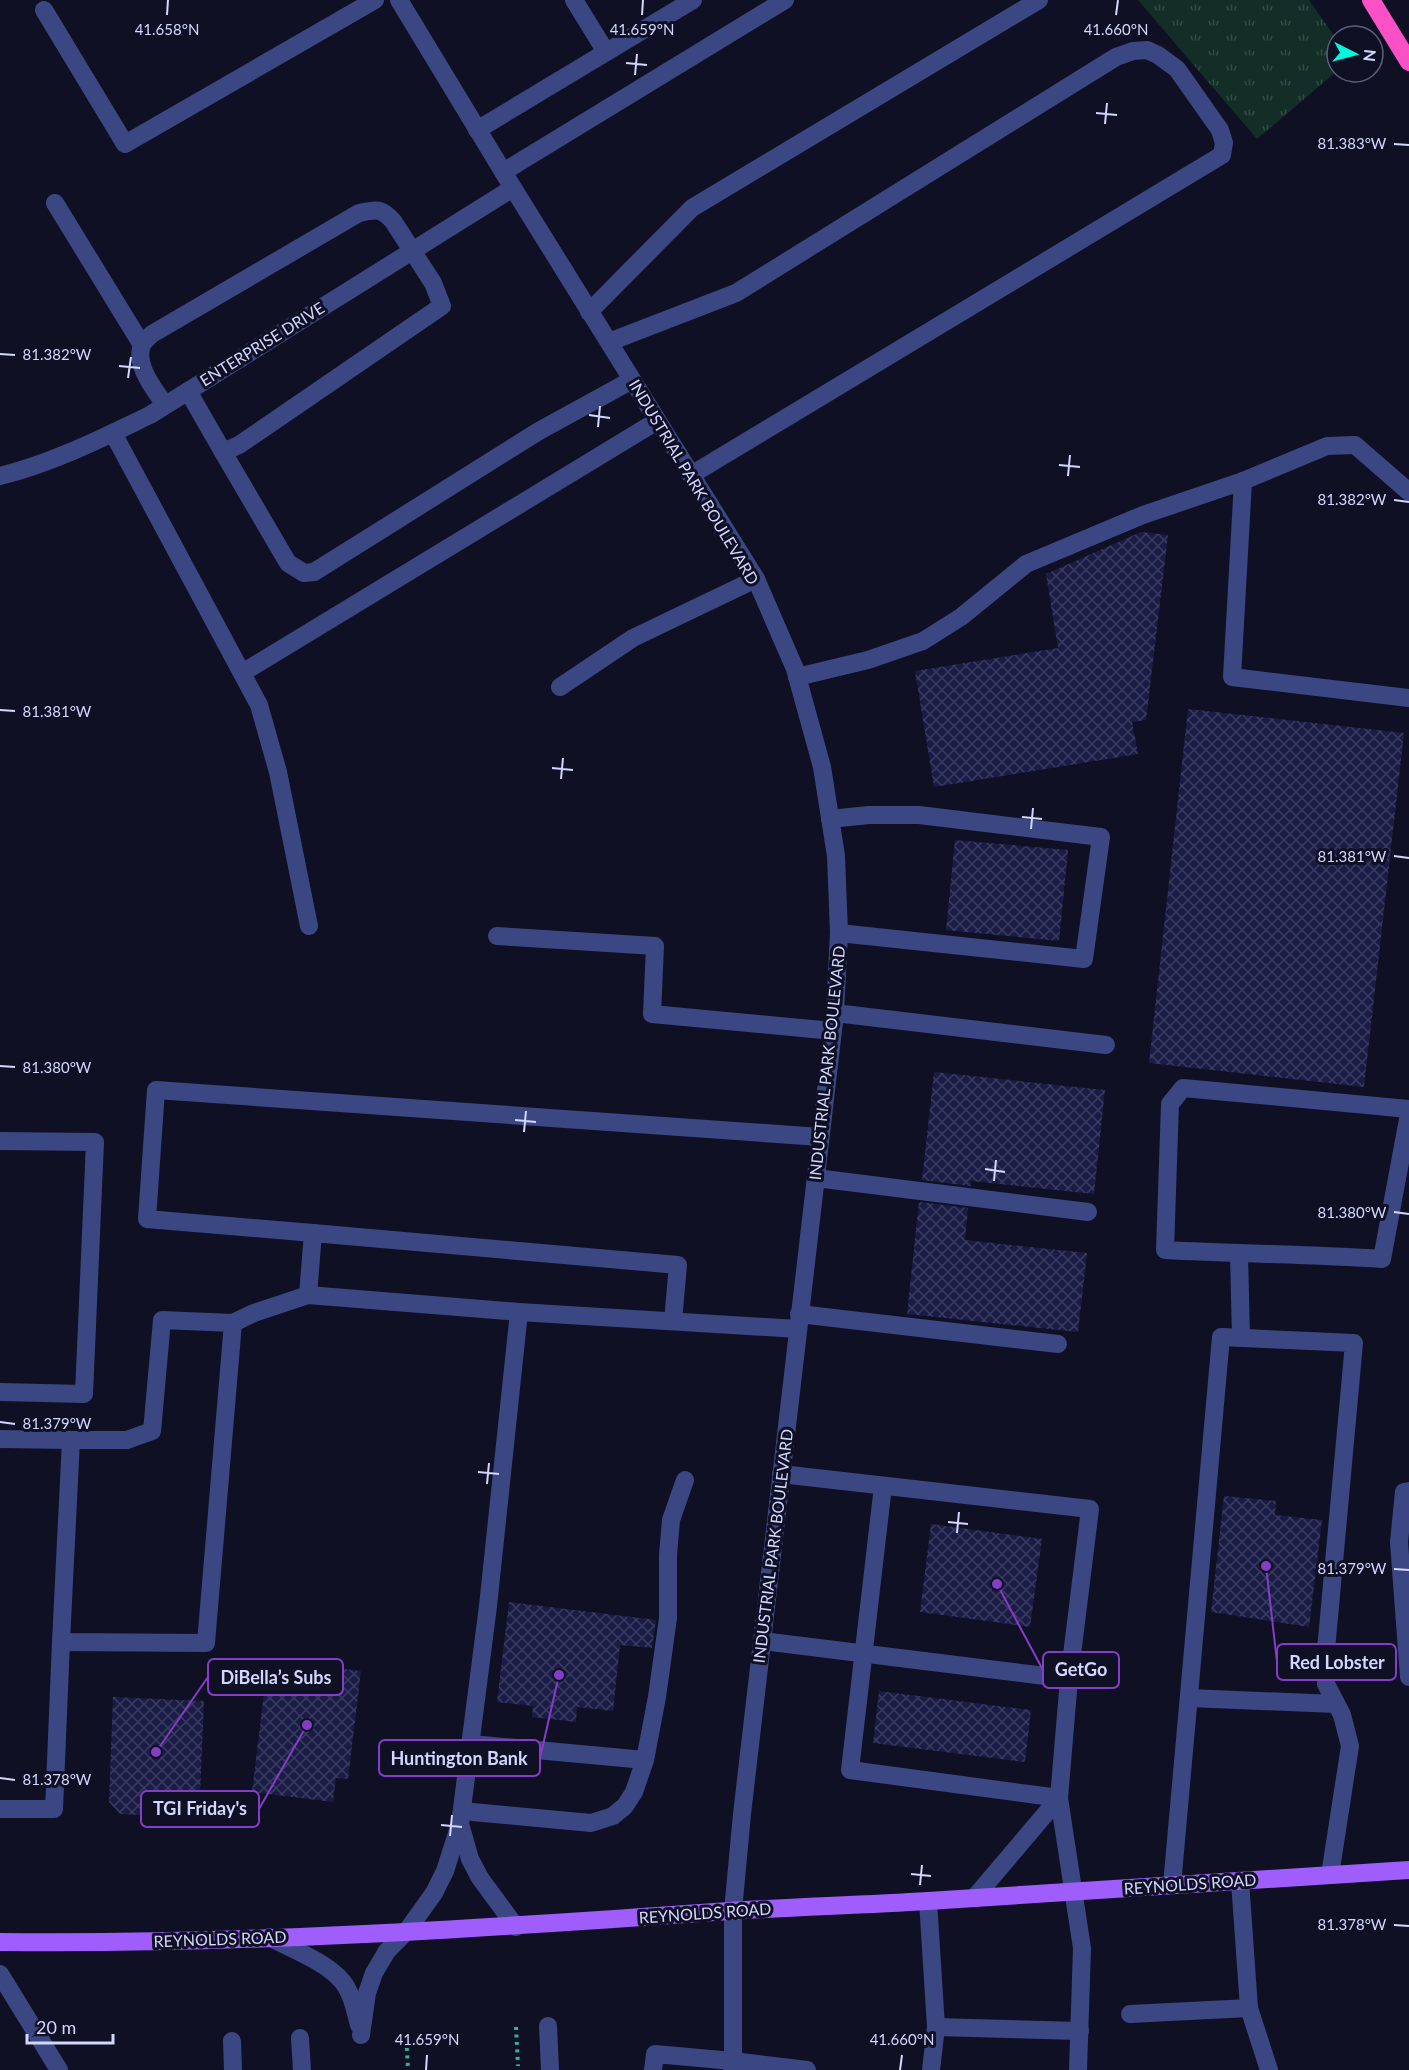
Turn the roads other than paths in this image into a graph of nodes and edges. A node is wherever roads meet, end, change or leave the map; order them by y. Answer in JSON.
{"nodes":[{"id":1,"x":375,"y":0,"type":"edge"},
{"id":2,"x":399,"y":0,"type":"edge"},
{"id":3,"x":574,"y":0,"type":"edge"},
{"id":4,"x":693,"y":0,"type":"edge"},
{"id":5,"x":785,"y":0,"type":"edge"},
{"id":6,"x":1039,"y":0,"type":"edge"},
{"id":7,"x":1371,"y":0,"type":"edge"},
{"id":8,"x":668,"y":6,"type":"edge"},
{"id":9,"x":44,"y":10,"type":"dead end"},
{"id":10,"x":606,"y":52,"type":"junction"},
{"id":11,"x":1409,"y":62,"type":"edge"},
{"id":12,"x":477,"y":130,"type":"junction"},
{"id":13,"x":503,"y":172,"type":"junction"},
{"id":14,"x":513,"y":188,"type":"junction"},
{"id":15,"x":55,"y":203,"type":"dead end"},
{"id":16,"x":411,"y":251,"type":"junction"},
{"id":17,"x":590,"y":312,"type":"junction"},
{"id":18,"x":609,"y":342,"type":"junction"},
{"id":19,"x":142,"y":345,"type":"junction"},
{"id":20,"x":632,"y":380,"type":"junction"},
{"id":21,"x":188,"y":391,"type":"junction"},
{"id":22,"x":165,"y":405,"type":"junction"},
{"id":23,"x":657,"y":421,"type":"junction"},
{"id":24,"x":113,"y":433,"type":"junction"},
{"id":25,"x":223,"y":452,"type":"junction"},
{"id":26,"x":691,"y":475,"type":"junction"},
{"id":27,"x":0,"y":476,"type":"edge"},
{"id":28,"x":1243,"y":481,"type":"junction"},
{"id":29,"x":1409,"y":492,"type":"edge"},
{"id":30,"x":756,"y":579,"type":"junction"},
{"id":31,"x":242,"y":673,"type":"junction"},
{"id":32,"x":796,"y":677,"type":"junction"},
{"id":33,"x":560,"y":687,"type":"dead end"},
{"id":34,"x":1409,"y":698,"type":"edge"},
{"id":35,"x":830,"y":819,"type":"junction"},
{"id":36,"x":309,"y":926,"type":"dead end"},
{"id":37,"x":839,"y":933,"type":"junction"},
{"id":38,"x":497,"y":936,"type":"dead end"},
{"id":39,"x":834,"y":1022,"type":"junction"},
{"id":40,"x":1106,"y":1045,"type":"dead end"},
{"id":41,"x":1409,"y":1109,"type":"edge"},
{"id":42,"x":1409,"y":1114,"type":"edge"},
{"id":43,"x":820,"y":1137,"type":"junction"},
{"id":44,"x":0,"y":1141,"type":"edge"},
{"id":45,"x":816,"y":1178,"type":"junction"},
{"id":46,"x":1088,"y":1212,"type":"dead end"},
{"id":47,"x":313,"y":1233,"type":"junction"},
{"id":48,"x":1239,"y":1254,"type":"junction"},
{"id":49,"x":308,"y":1295,"type":"junction"},
{"id":50,"x":519,"y":1312,"type":"junction"},
{"id":51,"x":673,"y":1321,"type":"junction"},
{"id":52,"x":799,"y":1322,"type":"junction"},
{"id":53,"x":233,"y":1323,"type":"junction"},
{"id":54,"x":1241,"y":1338,"type":"junction"},
{"id":55,"x":1058,"y":1344,"type":"dead end"},
{"id":56,"x":0,"y":1392,"type":"edge"},
{"id":57,"x":0,"y":1439,"type":"edge"},
{"id":58,"x":71,"y":1440,"type":"junction"},
{"id":59,"x":781,"y":1474,"type":"junction"},
{"id":60,"x":685,"y":1480,"type":"dead end"},
{"id":61,"x":884,"y":1486,"type":"junction"},
{"id":62,"x":1409,"y":1491,"type":"edge"},
{"id":63,"x":762,"y":1641,"type":"junction"},
{"id":64,"x":61,"y":1642,"type":"junction"},
{"id":65,"x":864,"y":1654,"type":"junction"},
{"id":66,"x":1409,"y":1677,"type":"edge"},
{"id":67,"x":1069,"y":1679,"type":"junction"},
{"id":68,"x":1189,"y":1698,"type":"junction"},
{"id":69,"x":1336,"y":1704,"type":"junction"},
{"id":70,"x":471,"y":1744,"type":"junction"},
{"id":71,"x":645,"y":1760,"type":"junction"},
{"id":72,"x":1059,"y":1798,"type":"junction"},
{"id":73,"x":0,"y":1809,"type":"edge"},
{"id":74,"x":461,"y":1818,"type":"junction"},
{"id":75,"x":1409,"y":1870,"type":"edge"},
{"id":76,"x":1330,"y":1875,"type":"junction"},
{"id":77,"x":1240,"y":1881,"type":"junction"},
{"id":78,"x":1172,"y":1885,"type":"junction"},
{"id":79,"x":1072,"y":1891,"type":"junction"},
{"id":80,"x":975,"y":1897,"type":"junction"},
{"id":81,"x":928,"y":1901,"type":"junction"},
{"id":82,"x":733,"y":1911,"type":"junction"},
{"id":83,"x":516,"y":1927,"type":"junction"},
{"id":84,"x":406,"y":1932,"type":"junction"},
{"id":85,"x":270,"y":1937,"type":"junction"},
{"id":86,"x":0,"y":1942,"type":"edge"},
{"id":87,"x":0,"y":1974,"type":"edge"},
{"id":88,"x":1249,"y":2008,"type":"junction"},
{"id":89,"x":1130,"y":2014,"type":"dead end"},
{"id":90,"x":548,"y":2026,"type":"dead end"},
{"id":91,"x":936,"y":2027,"type":"junction"},
{"id":92,"x":1080,"y":2031,"type":"junction"},
{"id":93,"x":300,"y":2038,"type":"dead end"},
{"id":94,"x":232,"y":2041,"type":"dead end"},
{"id":95,"x":732,"y":2066,"type":"edge"},
{"id":96,"x":58,"y":2070,"type":"edge"},
{"id":97,"x":233,"y":2070,"type":"edge"},
{"id":98,"x":302,"y":2070,"type":"edge"},
{"id":99,"x":550,"y":2070,"type":"edge"},
{"id":100,"x":653,"y":2070,"type":"edge"},
{"id":101,"x":807,"y":2070,"type":"edge"},
{"id":102,"x":931,"y":2070,"type":"edge"},
{"id":103,"x":1078,"y":2070,"type":"edge"},
{"id":104,"x":1269,"y":2070,"type":"edge"}],
"edges":[{"from":1,"to":9,"type":"street"},
{"from":2,"to":12,"type":"street","name":"INDUSTRIAL PARK BOULEVARD"},
{"from":3,"to":10,"type":"street"},
{"from":4,"to":8,"type":"street"},
{"from":5,"to":13,"type":"street"},
{"from":6,"to":17,"type":"street"},
{"from":7,"to":11,"type":"highway"},
{"from":8,"to":10,"type":"street"},
{"from":10,"to":12,"type":"street"},
{"from":12,"to":13,"type":"street","name":"INDUSTRIAL PARK BOULEVARD"},
{"from":13,"to":14,"type":"street","name":"INDUSTRIAL PARK BOULEVARD"},
{"from":14,"to":16,"type":"street","name":"ENTERPRISE DRIVE"},
{"from":14,"to":17,"type":"street","name":"INDUSTRIAL PARK BOULEVARD"},
{"from":15,"to":19,"type":"street"},
{"from":16,"to":19,"type":"street"},
{"from":16,"to":21,"type":"street","name":"ENTERPRISE DRIVE"},
{"from":16,"to":25,"type":"street"},
{"from":17,"to":18,"type":"street","name":"INDUSTRIAL PARK BOULEVARD"},
{"from":18,"to":20,"type":"street","name":"INDUSTRIAL PARK BOULEVARD"},
{"from":18,"to":26,"type":"street"},
{"from":19,"to":22,"type":"street"},
{"from":20,"to":23,"type":"street","name":"INDUSTRIAL PARK BOULEVARD"},
{"from":20,"to":25,"type":"street"},
{"from":21,"to":22,"type":"street","name":"ENTERPRISE DRIVE"},
{"from":21,"to":25,"type":"street"},
{"from":22,"to":24,"type":"street","name":"ENTERPRISE DRIVE"},
{"from":23,"to":26,"type":"street","name":"INDUSTRIAL PARK BOULEVARD"},
{"from":23,"to":31,"type":"street"},
{"from":24,"to":27,"type":"street","name":"ENTERPRISE DRIVE"},
{"from":24,"to":31,"type":"street"},
{"from":26,"to":30,"type":"street","name":"INDUSTRIAL PARK BOULEVARD"},
{"from":28,"to":29,"type":"street"},
{"from":28,"to":32,"type":"street"},
{"from":28,"to":34,"type":"street"},
{"from":30,"to":32,"type":"street","name":"INDUSTRIAL PARK BOULEVARD"},
{"from":30,"to":33,"type":"street"},
{"from":31,"to":36,"type":"street"},
{"from":32,"to":35,"type":"street","name":"INDUSTRIAL PARK BOULEVARD"},
{"from":35,"to":37,"type":"street","name":"INDUSTRIAL PARK BOULEVARD"},
{"from":35,"to":37,"type":"street"},
{"from":37,"to":39,"type":"street","name":"INDUSTRIAL PARK BOULEVARD"},
{"from":38,"to":39,"type":"street"},
{"from":39,"to":40,"type":"street"},
{"from":39,"to":43,"type":"street","name":"INDUSTRIAL PARK BOULEVARD"},
{"from":41,"to":48,"type":"street"},
{"from":42,"to":48,"type":"street"},
{"from":43,"to":45,"type":"street","name":"INDUSTRIAL PARK BOULEVARD"},
{"from":43,"to":47,"type":"street"},
{"from":44,"to":56,"type":"street"},
{"from":45,"to":46,"type":"street"},
{"from":45,"to":52,"type":"street","name":"INDUSTRIAL PARK BOULEVARD"},
{"from":47,"to":49,"type":"street"},
{"from":47,"to":51,"type":"street"},
{"from":48,"to":54,"type":"street"},
{"from":49,"to":50,"type":"street"},
{"from":49,"to":53,"type":"street"},
{"from":50,"to":51,"type":"street"},
{"from":50,"to":70,"type":"street"},
{"from":51,"to":52,"type":"street"},
{"from":52,"to":55,"type":"street"},
{"from":52,"to":59,"type":"street","name":"INDUSTRIAL PARK BOULEVARD"},
{"from":53,"to":58,"type":"street"},
{"from":53,"to":64,"type":"street"},
{"from":54,"to":68,"type":"street"},
{"from":54,"to":69,"type":"street"},
{"from":57,"to":58,"type":"street"},
{"from":58,"to":64,"type":"street"},
{"from":59,"to":61,"type":"street"},
{"from":59,"to":63,"type":"street","name":"INDUSTRIAL PARK BOULEVARD"},
{"from":60,"to":71,"type":"street"},
{"from":61,"to":65,"type":"street"},
{"from":61,"to":67,"type":"street"},
{"from":62,"to":66,"type":"street"},
{"from":63,"to":65,"type":"street"},
{"from":63,"to":82,"type":"street","name":"INDUSTRIAL PARK BOULEVARD"},
{"from":64,"to":73,"type":"street"},
{"from":65,"to":67,"type":"street"},
{"from":65,"to":72,"type":"street"},
{"from":67,"to":72,"type":"street"},
{"from":68,"to":69,"type":"street"},
{"from":68,"to":78,"type":"street"},
{"from":69,"to":76,"type":"street"},
{"from":70,"to":71,"type":"street"},
{"from":70,"to":74,"type":"street"},
{"from":71,"to":74,"type":"street"},
{"from":72,"to":79,"type":"street"},
{"from":72,"to":80,"type":"street"},
{"from":74,"to":83,"type":"street"},
{"from":74,"to":84,"type":"street"},
{"from":75,"to":76,"type":"main road","name":"REYNOLDS ROAD"},
{"from":76,"to":77,"type":"main road","name":"REYNOLDS ROAD"},
{"from":77,"to":78,"type":"main road","name":"REYNOLDS ROAD"},
{"from":77,"to":88,"type":"street"},
{"from":78,"to":79,"type":"main road","name":"REYNOLDS ROAD"},
{"from":79,"to":80,"type":"main road","name":"REYNOLDS ROAD"},
{"from":79,"to":92,"type":"street"},
{"from":80,"to":81,"type":"main road","name":"REYNOLDS ROAD"},
{"from":81,"to":82,"type":"main road","name":"REYNOLDS ROAD"},
{"from":81,"to":91,"type":"street"},
{"from":82,"to":83,"type":"main road","name":"REYNOLDS ROAD"},
{"from":82,"to":95,"type":"street","name":"INDUSTRIAL PARK BOULEVARD"},
{"from":83,"to":84,"type":"main road","name":"REYNOLDS ROAD"},
{"from":84,"to":85,"type":"main road","name":"REYNOLDS ROAD"},
{"from":84,"to":85,"type":"street"},
{"from":85,"to":86,"type":"main road","name":"REYNOLDS ROAD"},
{"from":87,"to":96,"type":"street"},
{"from":88,"to":89,"type":"street"},
{"from":88,"to":104,"type":"street"},
{"from":90,"to":99,"type":"street"},
{"from":91,"to":92,"type":"street"},
{"from":91,"to":102,"type":"street"},
{"from":92,"to":103,"type":"street"},
{"from":93,"to":98,"type":"street"},
{"from":94,"to":97,"type":"street"},
{"from":95,"to":100,"type":"street"},
{"from":95,"to":101,"type":"street"}]}
